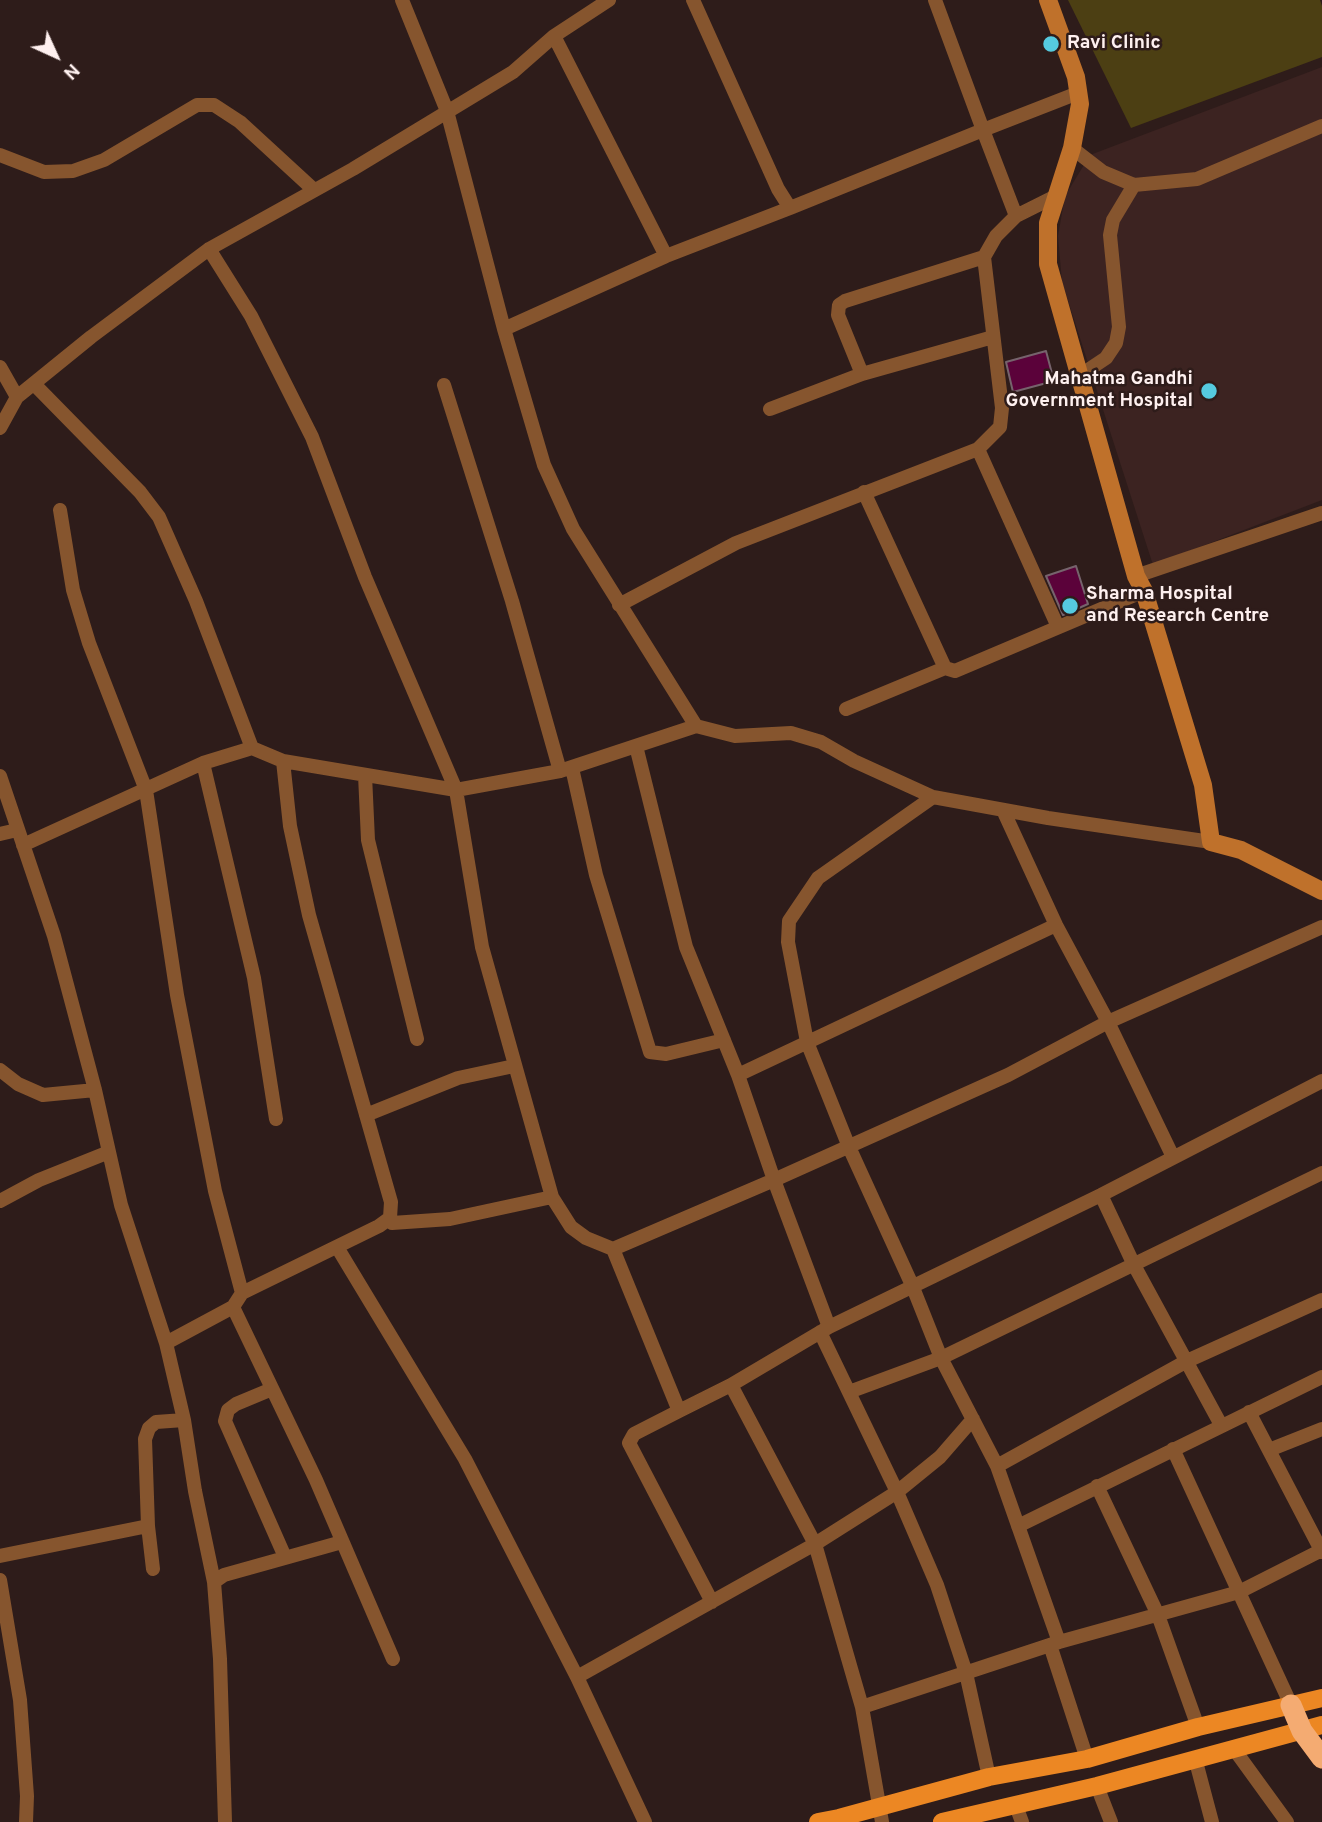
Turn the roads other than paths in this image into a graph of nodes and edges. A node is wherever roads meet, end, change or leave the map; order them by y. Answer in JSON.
{"nodes":[{"id":1,"x":609,"y":0,"type":"edge"},
{"id":2,"x":693,"y":0,"type":"edge"},
{"id":3,"x":934,"y":0,"type":"edge"},
{"id":4,"x":1048,"y":0,"type":"edge"},
{"id":5,"x":405,"y":1,"type":"edge"},
{"id":6,"x":554,"y":36,"type":"junction"},
{"id":7,"x":1078,"y":93,"type":"junction"},
{"id":8,"x":447,"y":111,"type":"junction"},
{"id":9,"x":1322,"y":126,"type":"edge"},
{"id":10,"x":983,"y":131,"type":"junction"},
{"id":11,"x":1072,"y":148,"type":"junction"},
{"id":12,"x":0,"y":154,"type":"edge"},
{"id":13,"x":1134,"y":185,"type":"junction"},
{"id":14,"x":314,"y":190,"type":"junction"},
{"id":15,"x":1056,"y":196,"type":"junction"},
{"id":16,"x":790,"y":208,"type":"junction"},
{"id":17,"x":1016,"y":216,"type":"junction"},
{"id":18,"x":209,"y":249,"type":"junction"},
{"id":19,"x":666,"y":256,"type":"junction"},
{"id":20,"x":984,"y":257,"type":"junction"},
{"id":21,"x":504,"y":329,"type":"junction"},
{"id":22,"x":993,"y":337,"type":"junction"},
{"id":23,"x":0,"y":367,"type":"edge"},
{"id":24,"x":862,"y":374,"type":"junction"},
{"id":25,"x":1079,"y":376,"type":"junction"},
{"id":26,"x":34,"y":384,"type":"junction"},
{"id":27,"x":444,"y":385,"type":"dead end"},
{"id":28,"x":17,"y":397,"type":"junction"},
{"id":29,"x":769,"y":409,"type":"dead end"},
{"id":30,"x":0,"y":428,"type":"edge"},
{"id":31,"x":978,"y":449,"type":"junction"},
{"id":32,"x":864,"y":492,"type":"junction"},
{"id":33,"x":60,"y":510,"type":"dead end"},
{"id":34,"x":1322,"y":513,"type":"edge"},
{"id":35,"x":1140,"y":583,"type":"junction"},
{"id":36,"x":620,"y":605,"type":"junction"},
{"id":37,"x":1058,"y":627,"type":"junction"},
{"id":38,"x":945,"y":668,"type":"junction"},
{"id":39,"x":846,"y":709,"type":"dead end"},
{"id":40,"x":696,"y":726,"type":"junction"},
{"id":41,"x":636,"y":746,"type":"junction"},
{"id":42,"x":252,"y":748,"type":"junction"},
{"id":43,"x":283,"y":761,"type":"junction"},
{"id":44,"x":203,"y":763,"type":"junction"},
{"id":45,"x":566,"y":769,"type":"junction"},
{"id":46,"x":365,"y":775,"type":"junction"},
{"id":47,"x":0,"y":776,"type":"edge"},
{"id":48,"x":146,"y":790,"type":"junction"},
{"id":49,"x":456,"y":790,"type":"junction"},
{"id":50,"x":933,"y":797,"type":"junction"},
{"id":51,"x":1003,"y":810,"type":"junction"},
{"id":52,"x":17,"y":830,"type":"junction"},
{"id":53,"x":0,"y":834,"type":"edge"},
{"id":54,"x":1211,"y":842,"type":"junction"},
{"id":55,"x":23,"y":845,"type":"junction"},
{"id":56,"x":1322,"y":891,"type":"edge"},
{"id":57,"x":1056,"y":925,"type":"junction"},
{"id":58,"x":1322,"y":927,"type":"edge"},
{"id":59,"x":1108,"y":1022,"type":"junction"},
{"id":60,"x":417,"y":1039,"type":"dead end"},
{"id":61,"x":724,"y":1040,"type":"junction"},
{"id":62,"x":807,"y":1042,"type":"junction"},
{"id":63,"x":514,"y":1066,"type":"junction"},
{"id":64,"x":0,"y":1070,"type":"edge"},
{"id":65,"x":738,"y":1075,"type":"junction"},
{"id":66,"x":1322,"y":1081,"type":"edge"},
{"id":67,"x":95,"y":1090,"type":"junction"},
{"id":68,"x":366,"y":1115,"type":"junction"},
{"id":69,"x":276,"y":1119,"type":"dead end"},
{"id":70,"x":849,"y":1147,"type":"junction"},
{"id":71,"x":109,"y":1153,"type":"junction"},
{"id":72,"x":1173,"y":1157,"type":"junction"},
{"id":73,"x":1322,"y":1173,"type":"edge"},
{"id":74,"x":774,"y":1181,"type":"junction"},
{"id":75,"x":1101,"y":1195,"type":"junction"},
{"id":76,"x":552,"y":1197,"type":"junction"},
{"id":77,"x":0,"y":1201,"type":"edge"},
{"id":78,"x":390,"y":1218,"type":"junction"},
{"id":79,"x":337,"y":1247,"type":"junction"},
{"id":80,"x":613,"y":1249,"type":"junction"},
{"id":81,"x":1134,"y":1265,"type":"junction"},
{"id":82,"x":912,"y":1285,"type":"junction"},
{"id":83,"x":242,"y":1293,"type":"junction"},
{"id":84,"x":1322,"y":1300,"type":"edge"},
{"id":85,"x":233,"y":1307,"type":"junction"},
{"id":86,"x":825,"y":1329,"type":"junction"},
{"id":87,"x":166,"y":1343,"type":"junction"},
{"id":88,"x":941,"y":1358,"type":"junction"},
{"id":89,"x":1186,"y":1361,"type":"junction"},
{"id":90,"x":1322,"y":1377,"type":"edge"},
{"id":91,"x":730,"y":1385,"type":"junction"},
{"id":92,"x":272,"y":1389,"type":"junction"},
{"id":93,"x":849,"y":1392,"type":"junction"},
{"id":94,"x":679,"y":1411,"type":"junction"},
{"id":95,"x":1249,"y":1412,"type":"junction"},
{"id":96,"x":973,"y":1419,"type":"junction"},
{"id":97,"x":184,"y":1420,"type":"junction"},
{"id":98,"x":1221,"y":1425,"type":"junction"},
{"id":99,"x":1322,"y":1429,"type":"edge"},
{"id":100,"x":1172,"y":1449,"type":"junction"},
{"id":101,"x":1269,"y":1450,"type":"junction"},
{"id":102,"x":997,"y":1465,"type":"junction"},
{"id":103,"x":1097,"y":1486,"type":"junction"},
{"id":104,"x":897,"y":1492,"type":"junction"},
{"id":105,"x":148,"y":1526,"type":"junction"},
{"id":106,"x":1018,"y":1526,"type":"junction"},
{"id":107,"x":342,"y":1542,"type":"junction"},
{"id":108,"x":815,"y":1544,"type":"junction"},
{"id":109,"x":1322,"y":1551,"type":"edge"},
{"id":110,"x":0,"y":1556,"type":"edge"},
{"id":111,"x":285,"y":1557,"type":"junction"},
{"id":112,"x":153,"y":1570,"type":"dead end"},
{"id":113,"x":0,"y":1580,"type":"edge"},
{"id":114,"x":214,"y":1582,"type":"junction"},
{"id":115,"x":1239,"y":1592,"type":"junction"},
{"id":116,"x":712,"y":1602,"type":"junction"},
{"id":117,"x":1158,"y":1615,"type":"junction"},
{"id":118,"x":1054,"y":1644,"type":"junction"},
{"id":119,"x":393,"y":1659,"type":"dead end"},
{"id":120,"x":966,"y":1673,"type":"junction"},
{"id":121,"x":577,"y":1677,"type":"junction"},
{"id":122,"x":1322,"y":1698,"type":"edge"},
{"id":123,"x":1291,"y":1705,"type":"junction"},
{"id":124,"x":862,"y":1707,"type":"junction"},
{"id":125,"x":1198,"y":1727,"type":"junction"},
{"id":126,"x":1312,"y":1728,"type":"edge"},
{"id":127,"x":1234,"y":1749,"type":"junction"},
{"id":128,"x":1195,"y":1758,"type":"junction"},
{"id":129,"x":1322,"y":1758,"type":"edge"},
{"id":130,"x":1087,"y":1759,"type":"junction"},
{"id":131,"x":989,"y":1777,"type":"junction"},
{"id":132,"x":1097,"y":1786,"type":"junction"},
{"id":133,"x":1019,"y":1814,"type":"edge"},
{"id":134,"x":881,"y":1815,"type":"edge"},
{"id":135,"x":26,"y":1822,"type":"edge"},
{"id":136,"x":225,"y":1822,"type":"edge"},
{"id":137,"x":645,"y":1822,"type":"edge"},
{"id":138,"x":818,"y":1822,"type":"edge"},
{"id":139,"x":942,"y":1822,"type":"edge"},
{"id":140,"x":1111,"y":1822,"type":"edge"},
{"id":141,"x":1212,"y":1822,"type":"edge"},
{"id":142,"x":1287,"y":1822,"type":"edge"}],
"edges":[{"from":1,"to":6,"type":"street"},
{"from":2,"to":16,"type":"street"},
{"from":3,"to":10,"type":"street"},
{"from":4,"to":7,"type":"street"},
{"from":5,"to":8,"type":"street"},
{"from":6,"to":8,"type":"street"},
{"from":6,"to":19,"type":"street"},
{"from":7,"to":10,"type":"street"},
{"from":7,"to":11,"type":"street"},
{"from":8,"to":14,"type":"street"},
{"from":8,"to":21,"type":"street"},
{"from":9,"to":13,"type":"street"},
{"from":10,"to":16,"type":"street"},
{"from":10,"to":17,"type":"street"},
{"from":11,"to":13,"type":"street"},
{"from":11,"to":15,"type":"street"},
{"from":12,"to":14,"type":"street"},
{"from":13,"to":25,"type":"street"},
{"from":14,"to":18,"type":"street"},
{"from":15,"to":17,"type":"street"},
{"from":15,"to":25,"type":"street"},
{"from":16,"to":19,"type":"street"},
{"from":17,"to":20,"type":"street"},
{"from":18,"to":26,"type":"street"},
{"from":18,"to":49,"type":"street"},
{"from":19,"to":21,"type":"street"},
{"from":20,"to":22,"type":"street"},
{"from":20,"to":24,"type":"street"},
{"from":21,"to":36,"type":"street"},
{"from":22,"to":24,"type":"street"},
{"from":22,"to":31,"type":"street"},
{"from":23,"to":28,"type":"street"},
{"from":24,"to":29,"type":"street"},
{"from":25,"to":35,"type":"street"},
{"from":26,"to":28,"type":"street"},
{"from":26,"to":42,"type":"street"},
{"from":27,"to":45,"type":"street"},
{"from":28,"to":30,"type":"street"},
{"from":31,"to":32,"type":"street"},
{"from":31,"to":37,"type":"street"},
{"from":32,"to":36,"type":"street"},
{"from":32,"to":38,"type":"street"},
{"from":33,"to":48,"type":"street"},
{"from":34,"to":35,"type":"street"},
{"from":35,"to":37,"type":"street"},
{"from":35,"to":54,"type":"street"},
{"from":36,"to":40,"type":"street"},
{"from":37,"to":38,"type":"street"},
{"from":38,"to":39,"type":"street"},
{"from":40,"to":41,"type":"street"},
{"from":40,"to":50,"type":"street"},
{"from":41,"to":45,"type":"street"},
{"from":41,"to":61,"type":"street"},
{"from":42,"to":43,"type":"street"},
{"from":42,"to":44,"type":"street"},
{"from":43,"to":46,"type":"street"},
{"from":43,"to":68,"type":"street"},
{"from":44,"to":48,"type":"street"},
{"from":44,"to":69,"type":"street"},
{"from":45,"to":49,"type":"street"},
{"from":45,"to":61,"type":"street"},
{"from":46,"to":49,"type":"street"},
{"from":46,"to":60,"type":"street"},
{"from":47,"to":52,"type":"street"},
{"from":48,"to":55,"type":"street"},
{"from":48,"to":83,"type":"street"},
{"from":49,"to":63,"type":"street"},
{"from":50,"to":51,"type":"street"},
{"from":50,"to":62,"type":"street"},
{"from":51,"to":54,"type":"street"},
{"from":51,"to":57,"type":"street"},
{"from":52,"to":53,"type":"street"},
{"from":52,"to":55,"type":"street"},
{"from":54,"to":56,"type":"street"},
{"from":55,"to":67,"type":"street"},
{"from":57,"to":59,"type":"street"},
{"from":57,"to":62,"type":"street"},
{"from":58,"to":59,"type":"street"},
{"from":59,"to":70,"type":"street"},
{"from":59,"to":72,"type":"street"},
{"from":61,"to":65,"type":"street"},
{"from":62,"to":65,"type":"street"},
{"from":62,"to":70,"type":"street"},
{"from":63,"to":68,"type":"street"},
{"from":63,"to":76,"type":"street"},
{"from":64,"to":67,"type":"street"},
{"from":65,"to":74,"type":"street"},
{"from":66,"to":72,"type":"street"},
{"from":67,"to":71,"type":"street"},
{"from":68,"to":78,"type":"street"},
{"from":70,"to":74,"type":"street"},
{"from":70,"to":82,"type":"street"},
{"from":71,"to":77,"type":"street"},
{"from":71,"to":87,"type":"street"},
{"from":72,"to":75,"type":"street"},
{"from":73,"to":81,"type":"street"},
{"from":74,"to":80,"type":"street"},
{"from":74,"to":86,"type":"street"},
{"from":75,"to":81,"type":"street"},
{"from":75,"to":82,"type":"street"},
{"from":76,"to":78,"type":"street"},
{"from":76,"to":80,"type":"street"},
{"from":78,"to":79,"type":"street"},
{"from":79,"to":83,"type":"street"},
{"from":79,"to":121,"type":"street"},
{"from":80,"to":94,"type":"street"},
{"from":81,"to":88,"type":"street"},
{"from":81,"to":89,"type":"street"},
{"from":82,"to":86,"type":"street"},
{"from":82,"to":88,"type":"street"},
{"from":83,"to":85,"type":"street"},
{"from":84,"to":89,"type":"street"},
{"from":85,"to":87,"type":"street"},
{"from":85,"to":92,"type":"street"},
{"from":86,"to":91,"type":"street"},
{"from":86,"to":93,"type":"street"},
{"from":87,"to":97,"type":"street"},
{"from":88,"to":93,"type":"street"},
{"from":88,"to":96,"type":"street"},
{"from":89,"to":98,"type":"street"},
{"from":89,"to":102,"type":"street"},
{"from":90,"to":95,"type":"street"},
{"from":91,"to":94,"type":"street"},
{"from":91,"to":108,"type":"street"},
{"from":92,"to":107,"type":"street"},
{"from":92,"to":111,"type":"street"},
{"from":93,"to":104,"type":"street"},
{"from":94,"to":116,"type":"street"},
{"from":95,"to":98,"type":"street"},
{"from":95,"to":101,"type":"street"},
{"from":96,"to":102,"type":"street"},
{"from":96,"to":104,"type":"street"},
{"from":97,"to":105,"type":"street"},
{"from":97,"to":114,"type":"street"},
{"from":98,"to":100,"type":"street"},
{"from":99,"to":101,"type":"street"},
{"from":100,"to":103,"type":"street"},
{"from":100,"to":115,"type":"street"},
{"from":101,"to":109,"type":"street"},
{"from":102,"to":106,"type":"street"},
{"from":103,"to":106,"type":"street"},
{"from":103,"to":117,"type":"street"},
{"from":104,"to":108,"type":"street"},
{"from":104,"to":120,"type":"street"},
{"from":105,"to":110,"type":"street"},
{"from":105,"to":112,"type":"street"},
{"from":106,"to":118,"type":"street"},
{"from":107,"to":111,"type":"street"},
{"from":107,"to":119,"type":"street"},
{"from":108,"to":116,"type":"street"},
{"from":108,"to":124,"type":"street"},
{"from":109,"to":115,"type":"street"},
{"from":111,"to":114,"type":"street"},
{"from":113,"to":135,"type":"street"},
{"from":114,"to":136,"type":"street"},
{"from":115,"to":117,"type":"street"},
{"from":115,"to":123,"type":"street"},
{"from":116,"to":121,"type":"street"},
{"from":117,"to":118,"type":"street"},
{"from":117,"to":125,"type":"street"},
{"from":118,"to":120,"type":"street"},
{"from":118,"to":130,"type":"street"},
{"from":120,"to":124,"type":"street"},
{"from":120,"to":131,"type":"street"},
{"from":121,"to":137,"type":"street"},
{"from":122,"to":123,"type":"main road"},
{"from":123,"to":125,"type":"main road"},
{"from":123,"to":126,"type":"highway"},
{"from":124,"to":134,"type":"street"},
{"from":125,"to":130,"type":"main road"},
{"from":126,"to":127,"type":"main road"},
{"from":126,"to":129,"type":"highway"},
{"from":127,"to":128,"type":"main road"},
{"from":127,"to":142,"type":"street"},
{"from":128,"to":132,"type":"main road"},
{"from":128,"to":141,"type":"street"},
{"from":130,"to":131,"type":"main road"},
{"from":131,"to":134,"type":"main road"},
{"from":132,"to":133,"type":"main road"},
{"from":132,"to":140,"type":"street"},
{"from":133,"to":139,"type":"main road"},
{"from":134,"to":138,"type":"main road"}]}
